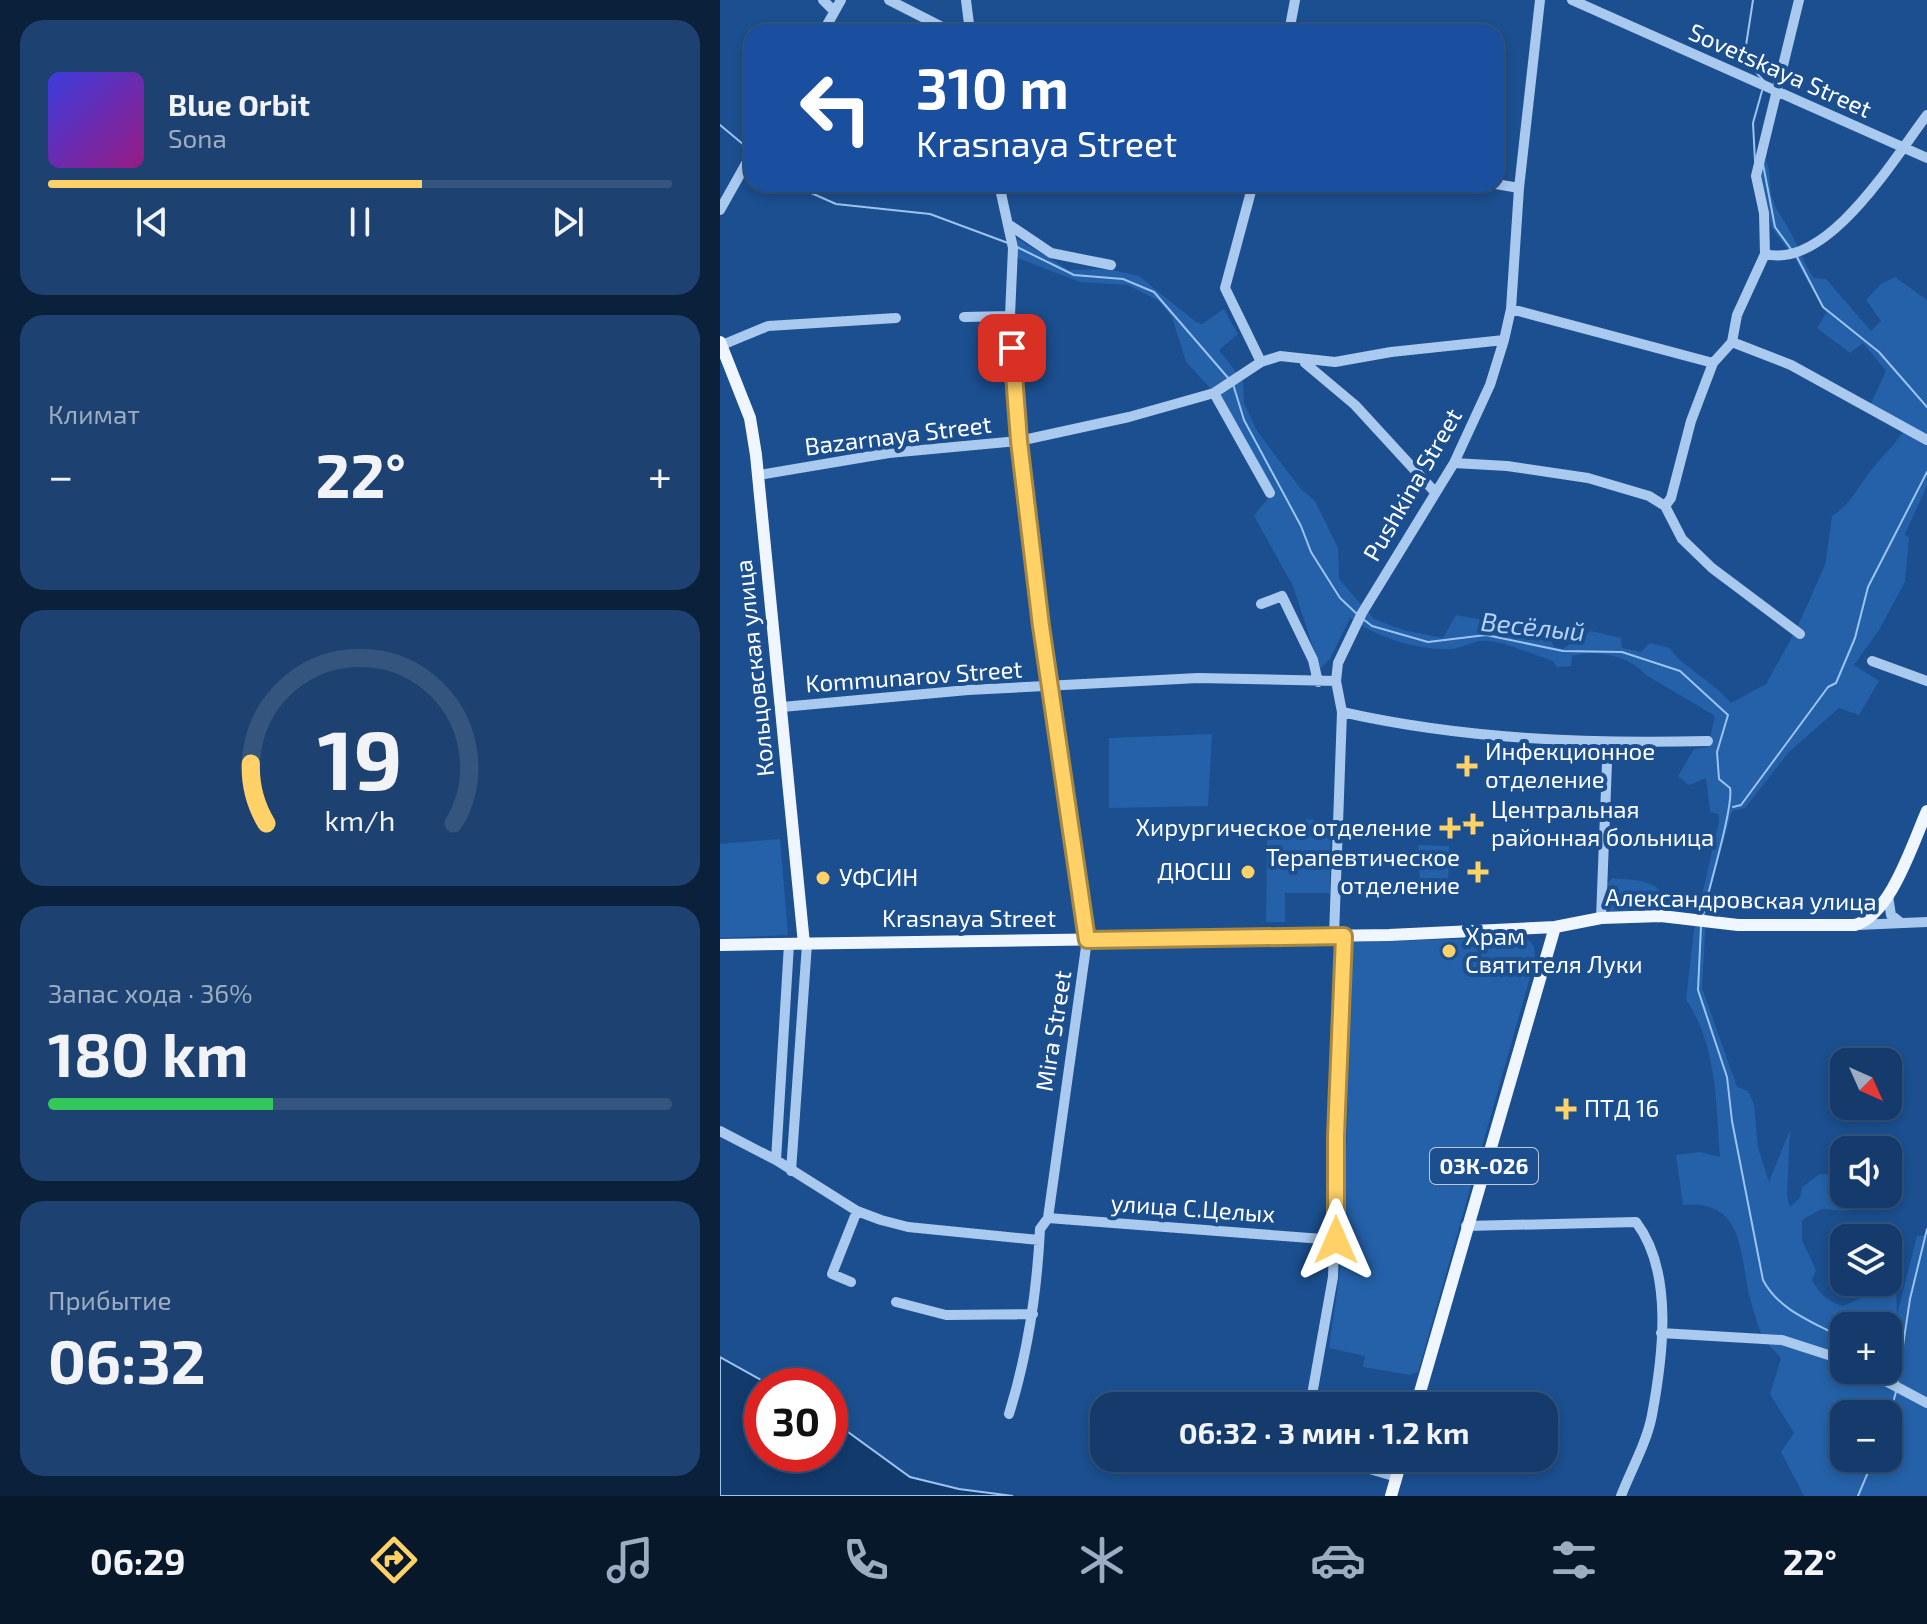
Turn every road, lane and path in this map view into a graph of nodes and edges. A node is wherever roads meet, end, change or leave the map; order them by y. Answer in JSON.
{"nodes":[{"id":1,"x":823,"y":0,"type":"edge"},
{"id":2,"x":841,"y":0,"type":"edge"},
{"id":3,"x":889,"y":0,"type":"edge"},
{"id":4,"x":966,"y":0,"type":"edge"},
{"id":5,"x":1295,"y":0,"type":"edge"},
{"id":6,"x":1540,"y":0,"type":"edge"},
{"id":7,"x":1572,"y":0,"type":"edge"},
{"id":8,"x":1799,"y":0,"type":"edge"},
{"id":9,"x":834,"y":11,"type":"junction"},
{"id":10,"x":827,"y":24,"type":"edge"},
{"id":11,"x":938,"y":24,"type":"edge"},
{"id":12,"x":969,"y":24,"type":"edge"},
{"id":13,"x":1290,"y":24,"type":"edge"},
{"id":14,"x":1776,"y":92,"type":"junction"},
{"id":15,"x":1927,"y":115,"type":"edge"},
{"id":16,"x":1902,"y":148,"type":"junction"},
{"id":17,"x":1927,"y":158,"type":"edge"},
{"id":18,"x":744,"y":167,"type":"edge"},
{"id":19,"x":1504,"y":185,"type":"edge"},
{"id":20,"x":1519,"y":188,"type":"junction"},
{"id":21,"x":1001,"y":192,"type":"edge"},
{"id":22,"x":1251,"y":192,"type":"edge"},
{"id":23,"x":720,"y":210,"type":"edge"},
{"id":24,"x":1011,"y":226,"type":"junction"},
{"id":25,"x":1765,"y":254,"type":"junction"},
{"id":26,"x":1111,"y":265,"type":"dead end"},
{"id":27,"x":1511,"y":309,"type":"junction"},
{"id":28,"x":1010,"y":316,"type":"junction"},
{"id":29,"x":964,"y":317,"type":"dead end"},
{"id":30,"x":896,"y":318,"type":"dead end"},
{"id":31,"x":1504,"y":340,"type":"junction"},
{"id":32,"x":1732,"y":342,"type":"junction"},
{"id":33,"x":721,"y":344,"type":"edge"},
{"id":34,"x":1301,"y":361,"type":"junction"},
{"id":35,"x":1261,"y":362,"type":"junction"},
{"id":36,"x":1327,"y":363,"type":"junction"},
{"id":37,"x":1713,"y":363,"type":"junction"},
{"id":38,"x":1324,"y":377,"type":"junction"},
{"id":39,"x":1218,"y":391,"type":"junction"},
{"id":40,"x":1927,"y":440,"type":"edge"},
{"id":41,"x":1019,"y":441,"type":"junction"},
{"id":42,"x":1454,"y":463,"type":"junction"},
{"id":43,"x":759,"y":475,"type":"junction"},
{"id":44,"x":1434,"y":491,"type":"junction"},
{"id":45,"x":1270,"y":493,"type":"dead end"},
{"id":46,"x":1665,"y":506,"type":"junction"},
{"id":47,"x":1261,"y":604,"type":"dead end"},
{"id":48,"x":1800,"y":634,"type":"dead end"},
{"id":49,"x":1872,"y":661,"type":"dead end"},
{"id":50,"x":1336,"y":681,"type":"junction"},
{"id":51,"x":1927,"y":681,"type":"edge"},
{"id":52,"x":1318,"y":682,"type":"junction"},
{"id":53,"x":1052,"y":688,"type":"junction"},
{"id":54,"x":782,"y":707,"type":"junction"},
{"id":55,"x":1342,"y":712,"type":"junction"},
{"id":56,"x":1708,"y":741,"type":"dead end"},
{"id":57,"x":1605,"y":744,"type":"junction"},
{"id":58,"x":1927,"y":811,"type":"edge"},
{"id":59,"x":1888,"y":896,"type":"junction"},
{"id":60,"x":1601,"y":918,"type":"junction"},
{"id":61,"x":1927,"y":922,"type":"edge"},
{"id":62,"x":1901,"y":923,"type":"junction"},
{"id":63,"x":1855,"y":925,"type":"junction"},
{"id":64,"x":1555,"y":927,"type":"junction"},
{"id":65,"x":1339,"y":936,"type":"junction"},
{"id":66,"x":1087,"y":940,"type":"junction"},
{"id":67,"x":789,"y":944,"type":"junction"},
{"id":68,"x":805,"y":944,"type":"junction"},
{"id":69,"x":720,"y":945,"type":"edge"},
{"id":70,"x":785,"y":1011,"type":"junction"},
{"id":71,"x":802,"y":1012,"type":"junction"},
{"id":72,"x":720,"y":1131,"type":"edge"},
{"id":73,"x":776,"y":1160,"type":"junction"},
{"id":74,"x":791,"y":1171,"type":"junction"},
{"id":75,"x":857,"y":1211,"type":"junction"},
{"id":76,"x":1048,"y":1218,"type":"junction"},
{"id":77,"x":1466,"y":1226,"type":"junction"},
{"id":78,"x":1039,"y":1240,"type":"junction"},
{"id":79,"x":1336,"y":1240,"type":"junction"},
{"id":80,"x":851,"y":1282,"type":"dead end"},
{"id":81,"x":896,"y":1302,"type":"dead end"},
{"id":82,"x":1033,"y":1314,"type":"junction"},
{"id":83,"x":1661,"y":1333,"type":"junction"},
{"id":84,"x":1830,"y":1355,"type":"edge"},
{"id":85,"x":1891,"y":1384,"type":"edge"},
{"id":86,"x":1312,"y":1392,"type":"edge"},
{"id":87,"x":1420,"y":1392,"type":"edge"},
{"id":88,"x":1927,"y":1403,"type":"edge"},
{"id":89,"x":1009,"y":1414,"type":"dead end"},
{"id":90,"x":1380,"y":1472,"type":"edge"},
{"id":91,"x":1398,"y":1472,"type":"edge"},
{"id":92,"x":1397,"y":1477,"type":"junction"},
{"id":93,"x":1391,"y":1496,"type":"edge"},
{"id":94,"x":1621,"y":1496,"type":"edge"}],
"edges":[{"from":1,"to":9,"type":"street"},
{"from":2,"to":9,"type":"street"},
{"from":3,"to":11,"type":"street"},
{"from":4,"to":12,"type":"street"},
{"from":5,"to":13,"type":"street"},
{"from":6,"to":20,"type":"street","name":"Pushkina Street"},
{"from":7,"to":14,"type":"street","name":"Sovetskaya Street"},
{"from":8,"to":14,"type":"street"},
{"from":9,"to":10,"type":"street"},
{"from":14,"to":16,"type":"street","name":"Sovetskaya Street"},
{"from":14,"to":25,"type":"street"},
{"from":15,"to":16,"type":"street"},
{"from":16,"to":17,"type":"street","name":"Sovetskaya Street"},
{"from":16,"to":25,"type":"street"},
{"from":18,"to":23,"type":"street"},
{"from":19,"to":20,"type":"street"},
{"from":20,"to":27,"type":"street","name":"Pushkina Street"},
{"from":21,"to":24,"type":"street","name":"Mira Street"},
{"from":22,"to":35,"type":"street"},
{"from":24,"to":26,"type":"street"},
{"from":24,"to":28,"type":"street","name":"Mira Street"},
{"from":25,"to":32,"type":"street"},
{"from":27,"to":31,"type":"street","name":"Pushkina Street"},
{"from":27,"to":37,"type":"street"},
{"from":28,"to":29,"type":"street"},
{"from":28,"to":41,"type":"street","name":"Mira Street"},
{"from":30,"to":33,"type":"street","name":"Кольцовская улица"},
{"from":31,"to":36,"type":"street"},
{"from":31,"to":42,"type":"street","name":"Pushkina Street"},
{"from":32,"to":37,"type":"street"},
{"from":32,"to":40,"type":"street"},
{"from":33,"to":43,"type":"main road","name":"Кольцовская улица"},
{"from":34,"to":35,"type":"street"},
{"from":34,"to":36,"type":"street"},
{"from":34,"to":38,"type":"street"},
{"from":35,"to":39,"type":"street","name":"Bazarnaya Street"},
{"from":36,"to":38,"type":"street"},
{"from":37,"to":46,"type":"street"},
{"from":38,"to":44,"type":"street"},
{"from":39,"to":41,"type":"street","name":"Bazarnaya Street"},
{"from":39,"to":45,"type":"street"},
{"from":41,"to":43,"type":"street","name":"Bazarnaya Street"},
{"from":41,"to":53,"type":"street","name":"Mira Street"},
{"from":42,"to":44,"type":"street","name":"Pushkina Street"},
{"from":42,"to":46,"type":"street"},
{"from":43,"to":54,"type":"main road","name":"Кольцовская улица"},
{"from":44,"to":50,"type":"street","name":"Pushkina Street"},
{"from":46,"to":48,"type":"street"},
{"from":47,"to":52,"type":"street"},
{"from":49,"to":51,"type":"street"},
{"from":50,"to":52,"type":"street","name":"Kommunarov Street"},
{"from":50,"to":55,"type":"street","name":"Pushkina Street"},
{"from":52,"to":53,"type":"street","name":"Kommunarov Street"},
{"from":53,"to":54,"type":"street","name":"Kommunarov Street"},
{"from":53,"to":66,"type":"street","name":"Mira Street"},
{"from":54,"to":68,"type":"main road","name":"Кольцовская улица"},
{"from":55,"to":57,"type":"street"},
{"from":55,"to":65,"type":"street","name":"Pushkina Street"},
{"from":56,"to":57,"type":"street"},
{"from":57,"to":60,"type":"street"},
{"from":58,"to":59,"type":"main road"},
{"from":59,"to":62,"type":"street"},
{"from":59,"to":63,"type":"main road"},
{"from":60,"to":63,"type":"main road","name":"Александровская улица"},
{"from":60,"to":64,"type":"main road","name":"Александровская улица"},
{"from":61,"to":62,"type":"street","name":"Александровская улица"},
{"from":62,"to":63,"type":"street","name":"Александровская улица"},
{"from":64,"to":65,"type":"main road","name":"Krasnaya Street"},
{"from":64,"to":77,"type":"main road","number":"03К-026"},
{"from":65,"to":66,"type":"main road","name":"Krasnaya Street"},
{"from":65,"to":79,"type":"street","name":"Pushkina Street"},
{"from":66,"to":68,"type":"main road","name":"Krasnaya Street"},
{"from":66,"to":76,"type":"street","name":"Mira Street"},
{"from":67,"to":68,"type":"main road","name":"Krasnaya Street"},
{"from":67,"to":69,"type":"main road","name":"Krasnaya Street"},
{"from":67,"to":70,"type":"street"},
{"from":68,"to":71,"type":"street","name":"Кольцовская улица"},
{"from":70,"to":71,"type":"street"},
{"from":70,"to":73,"type":"street"},
{"from":71,"to":74,"type":"street","name":"Кольцовская улица"},
{"from":72,"to":73,"type":"street"},
{"from":73,"to":74,"type":"street"},
{"from":74,"to":75,"type":"street"},
{"from":75,"to":78,"type":"street"},
{"from":75,"to":80,"type":"street"},
{"from":76,"to":78,"type":"street","name":"Mira Street"},
{"from":76,"to":79,"type":"street","name":"улица С.Целых"},
{"from":77,"to":83,"type":"street"},
{"from":77,"to":87,"type":"main road","number":"03К-026"},
{"from":78,"to":82,"type":"street","name":"Mira Street"},
{"from":79,"to":86,"type":"street","name":"Pushkina Street"},
{"from":81,"to":82,"type":"street"},
{"from":82,"to":89,"type":"street","name":"Mira Street"},
{"from":83,"to":84,"type":"street"},
{"from":83,"to":94,"type":"street"},
{"from":85,"to":88,"type":"street"},
{"from":90,"to":92,"type":"street"},
{"from":91,"to":92,"type":"main road"},
{"from":92,"to":93,"type":"main road"}]}
